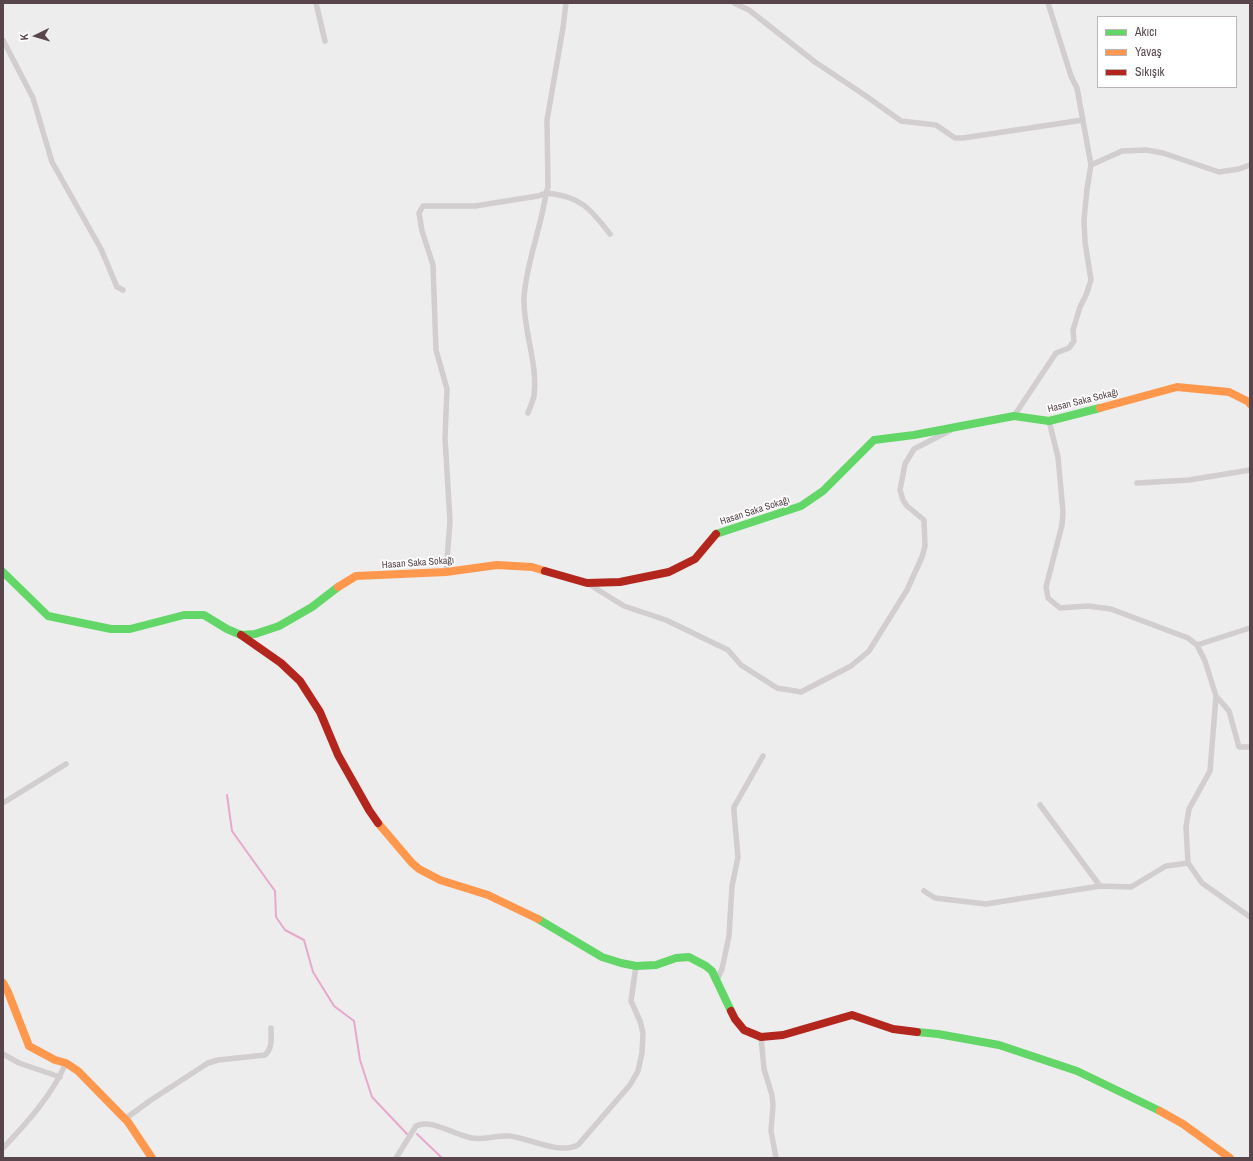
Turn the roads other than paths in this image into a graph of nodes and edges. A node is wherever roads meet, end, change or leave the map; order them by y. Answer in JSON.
{"nodes":[{"id":1,"x":316,"y":3,"type":"edge"},
{"id":2,"x":566,"y":3,"type":"edge"},
{"id":3,"x":734,"y":3,"type":"edge"},
{"id":4,"x":1048,"y":3,"type":"edge"},
{"id":5,"x":3,"y":40,"type":"edge"},
{"id":6,"x":325,"y":41,"type":"dead end"},
{"id":7,"x":1083,"y":120,"type":"junction"},
{"id":8,"x":1091,"y":165,"type":"junction"},
{"id":9,"x":1250,"y":166,"type":"edge"},
{"id":10,"x":546,"y":193,"type":"junction"},
{"id":11,"x":610,"y":234,"type":"dead end"},
{"id":12,"x":124,"y":290,"type":"dead end"},
{"id":13,"x":1250,"y":402,"type":"edge"},
{"id":14,"x":528,"y":413,"type":"dead end"},
{"id":15,"x":1014,"y":416,"type":"junction"},
{"id":16,"x":1049,"y":421,"type":"junction"},
{"id":17,"x":954,"y":428,"type":"junction"},
{"id":18,"x":1250,"y":470,"type":"edge"},
{"id":19,"x":1138,"y":483,"type":"dead end"},
{"id":20,"x":3,"y":572,"type":"edge"},
{"id":21,"x":446,"y":572,"type":"junction"},
{"id":22,"x":587,"y":583,"type":"junction"},
{"id":23,"x":1250,"y":628,"type":"edge"},
{"id":24,"x":241,"y":635,"type":"junction"},
{"id":25,"x":1197,"y":645,"type":"junction"},
{"id":26,"x":1216,"y":696,"type":"junction"},
{"id":27,"x":1250,"y":747,"type":"edge"},
{"id":28,"x":763,"y":756,"type":"dead end"},
{"id":29,"x":66,"y":764,"type":"dead end"},
{"id":30,"x":3,"y":803,"type":"edge"},
{"id":31,"x":1040,"y":805,"type":"dead end"},
{"id":32,"x":1188,"y":863,"type":"junction"},
{"id":33,"x":1100,"y":886,"type":"junction"},
{"id":34,"x":924,"y":891,"type":"dead end"},
{"id":35,"x":1250,"y":917,"type":"edge"},
{"id":36,"x":636,"y":966,"type":"junction"},
{"id":37,"x":717,"y":980,"type":"junction"},
{"id":38,"x":3,"y":983,"type":"edge"},
{"id":39,"x":270,"y":1028,"type":"dead end"},
{"id":40,"x":761,"y":1037,"type":"junction"},
{"id":41,"x":3,"y":1054,"type":"edge"},
{"id":42,"x":66,"y":1063,"type":"junction"},
{"id":43,"x":60,"y":1077,"type":"junction"},
{"id":44,"x":125,"y":1119,"type":"junction"},
{"id":45,"x":3,"y":1148,"type":"edge"},
{"id":46,"x":152,"y":1158,"type":"edge"},
{"id":47,"x":396,"y":1158,"type":"edge"},
{"id":48,"x":776,"y":1158,"type":"edge"},
{"id":49,"x":1230,"y":1158,"type":"edge"}],
"edges":[{"from":1,"to":6,"type":"street"},
{"from":2,"to":10,"type":"street"},
{"from":3,"to":7,"type":"street"},
{"from":4,"to":7,"type":"street"},
{"from":5,"to":12,"type":"street"},
{"from":7,"to":8,"type":"street"},
{"from":8,"to":9,"type":"street"},
{"from":8,"to":15,"type":"street"},
{"from":10,"to":11,"type":"street"},
{"from":10,"to":14,"type":"street"},
{"from":10,"to":21,"type":"street"},
{"from":13,"to":16,"type":"street","name":"Hasan Saka Sokağı"},
{"from":15,"to":16,"type":"street","name":"Hasan Saka Sokağı"},
{"from":15,"to":17,"type":"street","name":"Hasan Saka Sokağı"},
{"from":16,"to":25,"type":"street"},
{"from":17,"to":22,"type":"street","name":"Hasan Saka Sokağı"},
{"from":17,"to":22,"type":"street"},
{"from":18,"to":19,"type":"street"},
{"from":20,"to":24,"type":"street"},
{"from":21,"to":22,"type":"street","name":"Hasan Saka Sokağı"},
{"from":21,"to":24,"type":"street","name":"Hasan Saka Sokağı"},
{"from":23,"to":25,"type":"street"},
{"from":24,"to":36,"type":"street"},
{"from":25,"to":26,"type":"street"},
{"from":26,"to":27,"type":"street"},
{"from":26,"to":32,"type":"street"},
{"from":28,"to":37,"type":"street"},
{"from":29,"to":30,"type":"street"},
{"from":31,"to":33,"type":"street"},
{"from":32,"to":33,"type":"street"},
{"from":32,"to":35,"type":"street"},
{"from":33,"to":34,"type":"street"},
{"from":36,"to":37,"type":"street"},
{"from":36,"to":47,"type":"street"},
{"from":37,"to":40,"type":"street"},
{"from":38,"to":42,"type":"street"},
{"from":39,"to":44,"type":"street"},
{"from":40,"to":48,"type":"street"},
{"from":40,"to":49,"type":"street"},
{"from":41,"to":43,"type":"street"},
{"from":42,"to":43,"type":"street"},
{"from":42,"to":44,"type":"street"},
{"from":43,"to":45,"type":"street"},
{"from":44,"to":46,"type":"street"}]}
